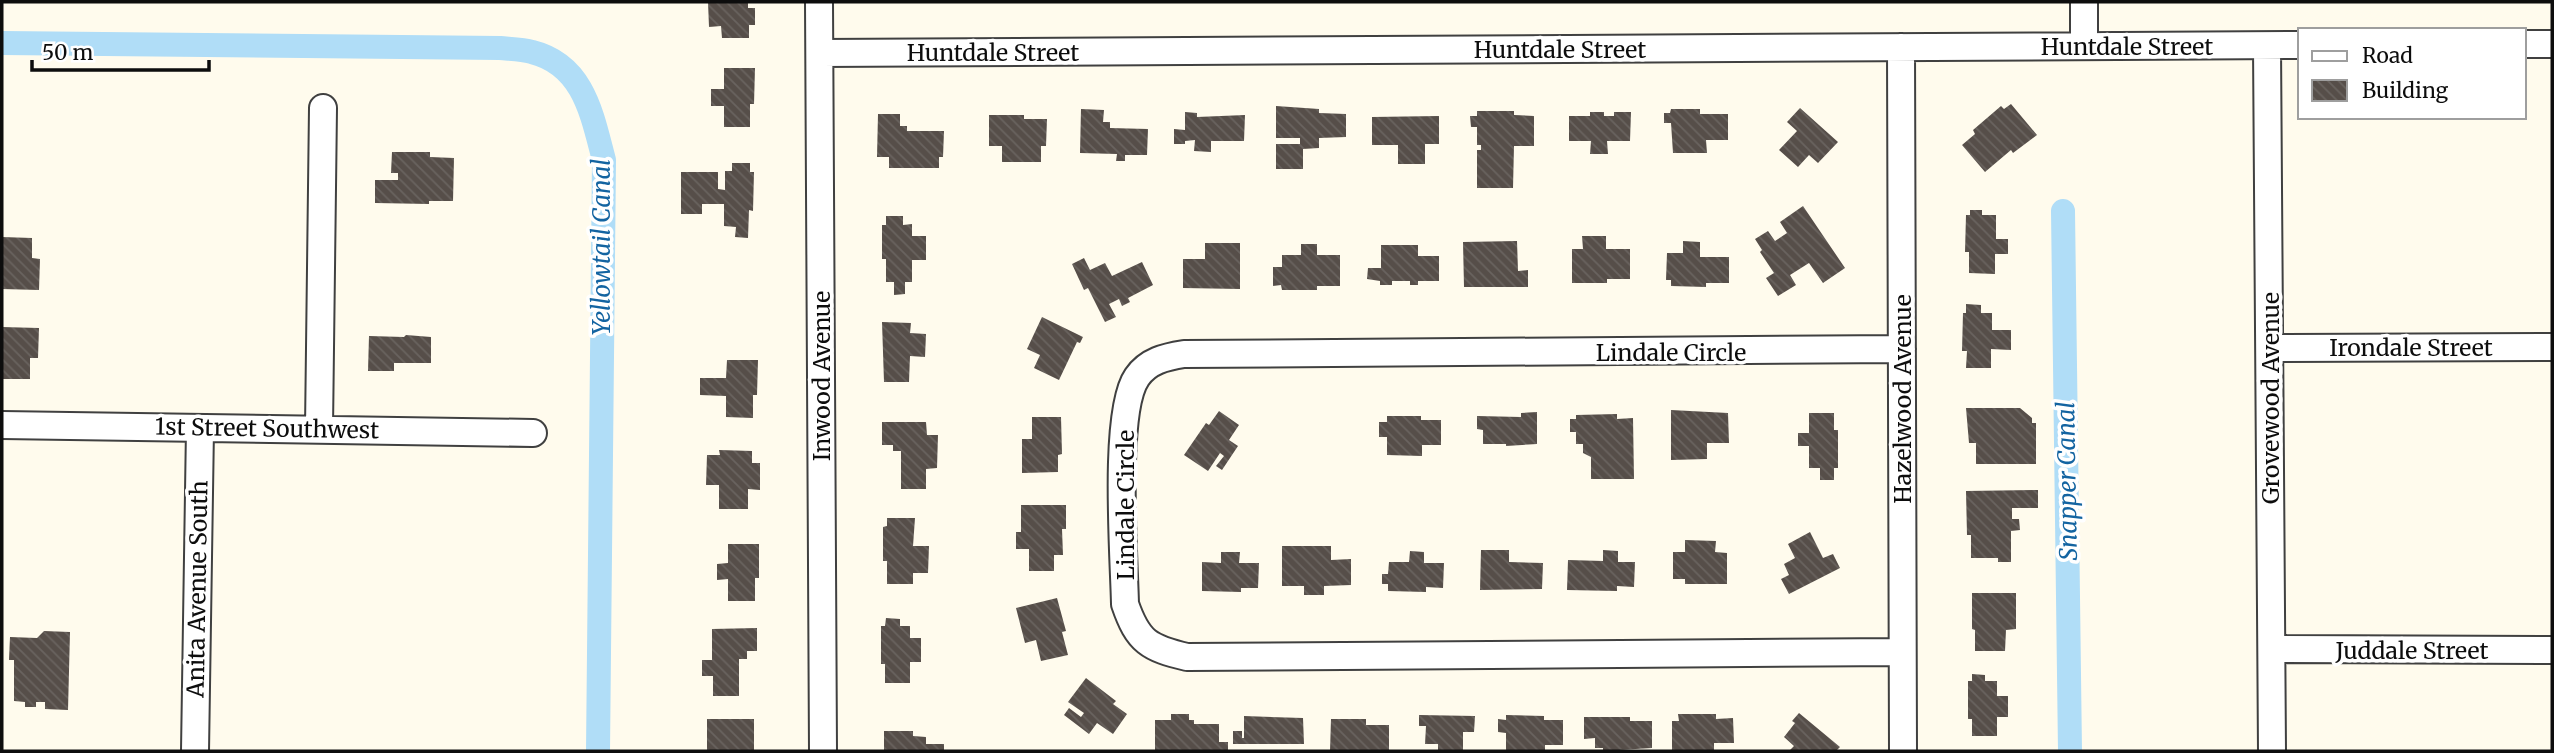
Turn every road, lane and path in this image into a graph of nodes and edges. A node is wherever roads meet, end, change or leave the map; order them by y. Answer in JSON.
{"nodes":[{"id":1,"x":819,"y":2,"type":"edge"},
{"id":2,"x":2084,"y":2,"type":"edge"},
{"id":3,"x":2526,"y":44,"type":"edge"},
{"id":4,"x":2552,"y":44,"type":"edge"},
{"id":5,"x":2298,"y":45,"type":"edge"},
{"id":6,"x":2084,"y":46,"type":"junction"},
{"id":7,"x":2267,"y":46,"type":"junction"},
{"id":8,"x":1901,"y":47,"type":"junction"},
{"id":9,"x":820,"y":53,"type":"junction"},
{"id":10,"x":323,"y":108,"type":"dead end"},
{"id":11,"x":2552,"y":347,"type":"edge"},
{"id":12,"x":2270,"y":348,"type":"junction"},
{"id":13,"x":1902,"y":349,"type":"junction"},
{"id":14,"x":2,"y":425,"type":"edge"},
{"id":15,"x":200,"y":428,"type":"junction"},
{"id":16,"x":319,"y":428,"type":"junction"},
{"id":17,"x":533,"y":433,"type":"dead end"},
{"id":18,"x":2272,"y":649,"type":"junction"},
{"id":19,"x":2552,"y":650,"type":"edge"},
{"id":20,"x":1902,"y":652,"type":"junction"},
{"id":21,"x":195,"y":751,"type":"edge"},
{"id":22,"x":823,"y":751,"type":"edge"},
{"id":23,"x":1903,"y":751,"type":"edge"},
{"id":24,"x":2272,"y":751,"type":"edge"}],
"edges":[{"from":1,"to":9,"type":"street","name":"Inwood Avenue"},
{"from":2,"to":6,"type":"street"},
{"from":3,"to":4,"type":"street"},
{"from":5,"to":7,"type":"street","name":"Huntdale Street"},
{"from":6,"to":7,"type":"street","name":"Huntdale Street"},
{"from":6,"to":8,"type":"street","name":"Huntdale Street"},
{"from":7,"to":12,"type":"street","name":"Grovewood Avenue"},
{"from":8,"to":9,"type":"street","name":"Huntdale Street"},
{"from":8,"to":13,"type":"street","name":"Hazelwood Avenue"},
{"from":9,"to":22,"type":"street","name":"Inwood Avenue"},
{"from":10,"to":16,"type":"street"},
{"from":11,"to":12,"type":"street","name":"Irondale Street"},
{"from":12,"to":18,"type":"street","name":"Grovewood Avenue"},
{"from":13,"to":20,"type":"street","name":"Hazelwood Avenue"},
{"from":13,"to":20,"type":"street","name":"Lindale Circle"},
{"from":14,"to":15,"type":"street","name":"1st Street Southwest"},
{"from":15,"to":16,"type":"street","name":"1st Street Southwest"},
{"from":15,"to":21,"type":"street","name":"Anita Avenue South"},
{"from":16,"to":17,"type":"street","name":"1st Street Southwest"},
{"from":18,"to":19,"type":"street","name":"Juddale Street"},
{"from":18,"to":24,"type":"street","name":"Grovewood Avenue"},
{"from":20,"to":23,"type":"street","name":"Hazelwood Avenue"}]}
